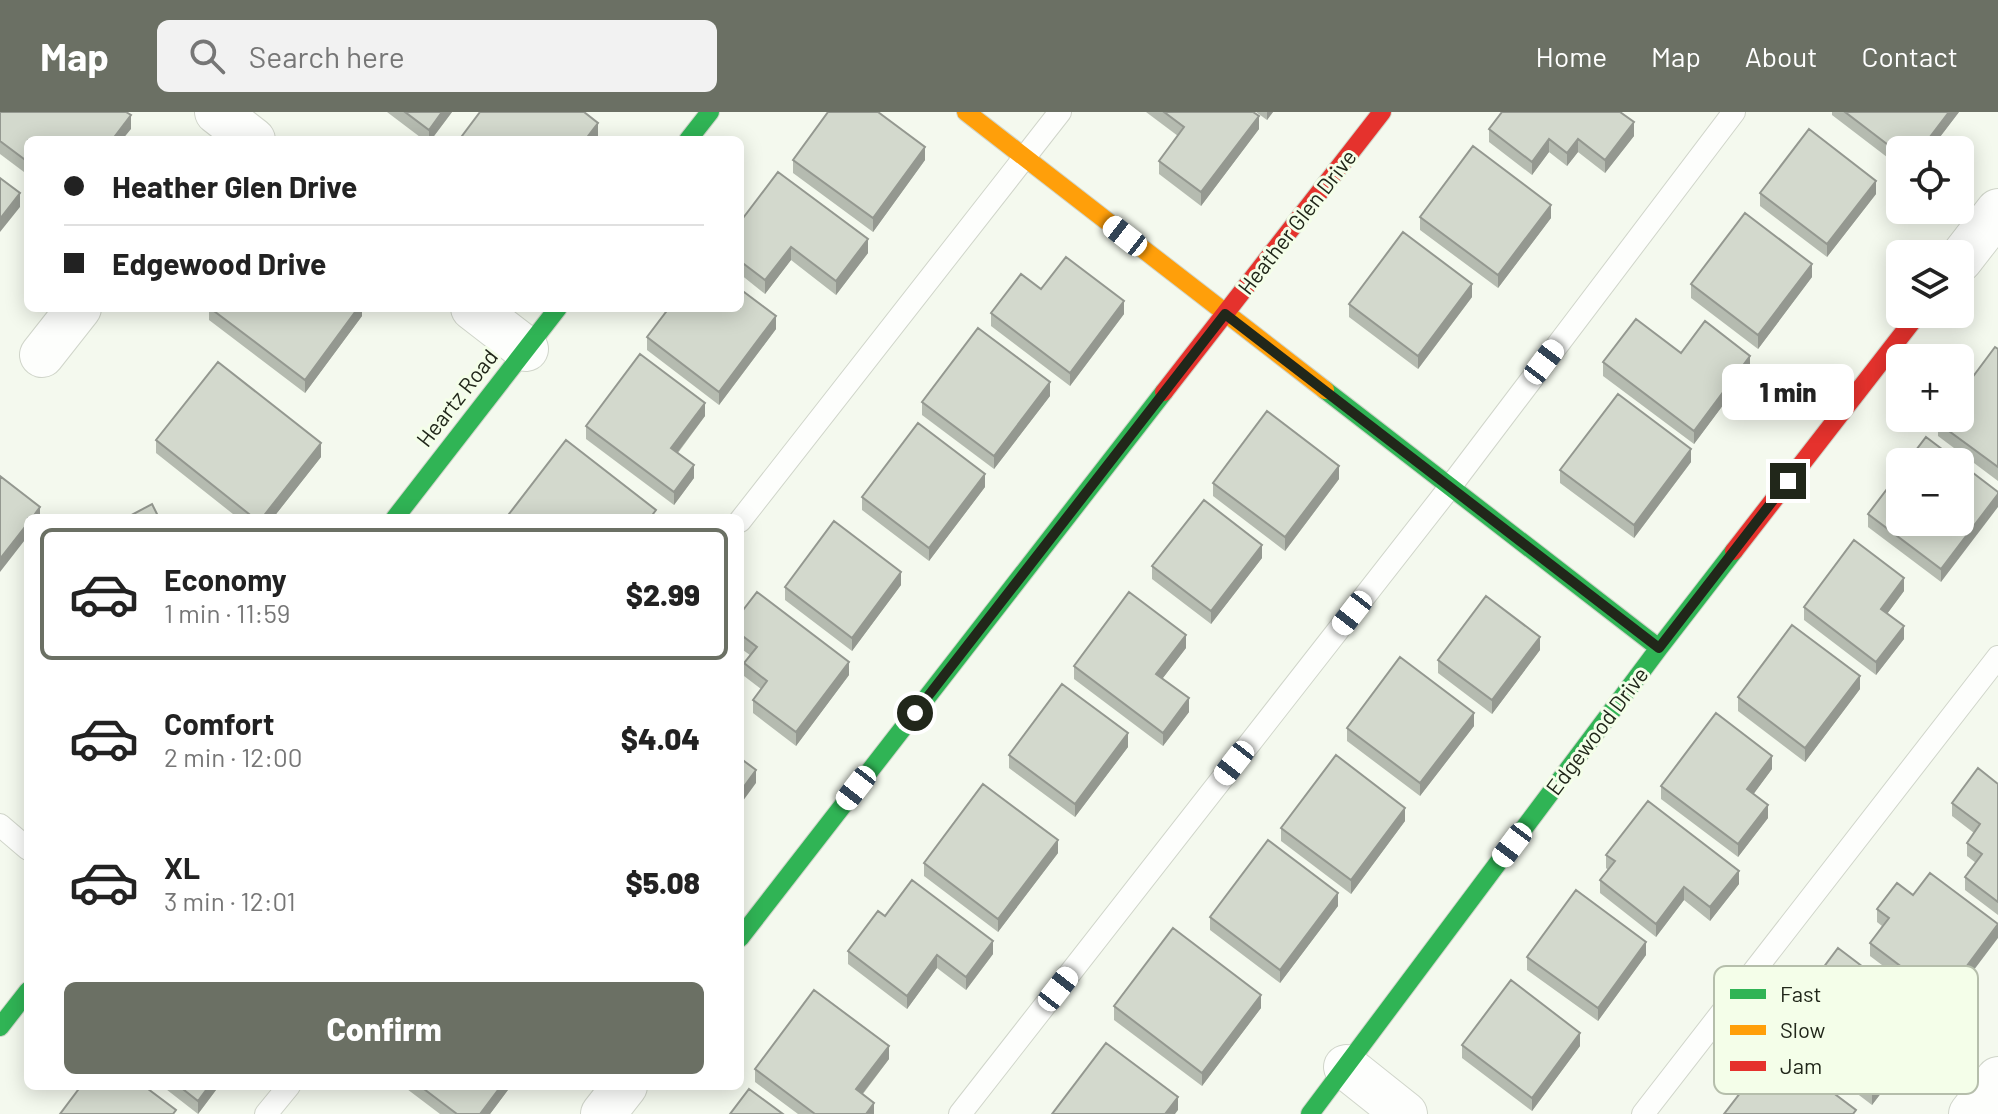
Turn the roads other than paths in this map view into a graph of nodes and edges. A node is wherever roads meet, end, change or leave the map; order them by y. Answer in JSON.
{"nodes":[{"id":1,"x":710,"y":112,"type":"edge"},
{"id":2,"x":966,"y":112,"type":"edge"},
{"id":3,"x":1060,"y":112,"type":"edge"},
{"id":4,"x":1382,"y":112,"type":"edge"},
{"id":5,"x":1734,"y":112,"type":"edge"},
{"id":6,"x":691,"y":136,"type":"edge"},
{"id":7,"x":1024,"y":157,"type":"junction"},
{"id":8,"x":1998,"y":211,"type":"edge"},
{"id":9,"x":1974,"y":242,"type":"edge"},
{"id":10,"x":76,"y":312,"type":"edge"},
{"id":11,"x":478,"y":312,"type":"edge"},
{"id":12,"x":555,"y":312,"type":"edge"},
{"id":13,"x":1225,"y":314,"type":"junction"},
{"id":14,"x":1907,"y":328,"type":"edge"},
{"id":15,"x":526,"y":349,"type":"junction"},
{"id":16,"x":42,"y":355,"type":"dead end"},
{"id":17,"x":1450,"y":487,"type":"junction"},
{"id":18,"x":398,"y":514,"type":"edge"},
{"id":19,"x":744,"y":516,"type":"edge"},
{"id":20,"x":1659,"y":648,"type":"junction"},
{"id":21,"x":1998,"y":657,"type":"edge"},
{"id":22,"x":0,"y":825,"type":"edge"},
{"id":23,"x":24,"y":846,"type":"edge"},
{"id":24,"x":744,"y":933,"type":"edge"},
{"id":25,"x":1758,"y":966,"type":"edge"},
{"id":26,"x":24,"y":996,"type":"edge"},
{"id":27,"x":1714,"y":1023,"type":"edge"},
{"id":28,"x":0,"y":1027,"type":"edge"},
{"id":29,"x":1346,"y":1067,"type":"junction"},
{"id":30,"x":1998,"y":1079,"type":"edge"},
{"id":31,"x":286,"y":1090,"type":"edge"},
{"id":32,"x":622,"y":1090,"type":"edge"},
{"id":33,"x":266,"y":1114,"type":"edge"},
{"id":34,"x":603,"y":1114,"type":"edge"},
{"id":35,"x":960,"y":1114,"type":"edge"},
{"id":36,"x":1310,"y":1114,"type":"edge"},
{"id":37,"x":1405,"y":1114,"type":"edge"},
{"id":38,"x":1643,"y":1114,"type":"edge"},
{"id":39,"x":1971,"y":1114,"type":"edge"}],
"edges":[{"from":1,"to":6,"type":"street"},
{"from":2,"to":7,"type":"street"},
{"from":3,"to":7,"type":"lane"},
{"from":4,"to":13,"type":"street","name":"Heather Glen Drive"},
{"from":5,"to":17,"type":"lane"},
{"from":7,"to":13,"type":"street"},
{"from":7,"to":19,"type":"lane"},
{"from":8,"to":9,"type":"street"},
{"from":10,"to":16,"type":"street"},
{"from":11,"to":15,"type":"street"},
{"from":12,"to":15,"type":"street","name":"Heartz Road"},
{"from":13,"to":17,"type":"street"},
{"from":13,"to":24,"type":"street","name":"Heather Glen Drive"},
{"from":14,"to":20,"type":"street","name":"Edgewood Drive"},
{"from":15,"to":18,"type":"street","name":"Heartz Road"},
{"from":17,"to":20,"type":"street"},
{"from":17,"to":35,"type":"lane"},
{"from":20,"to":29,"type":"street","name":"Edgewood Drive"},
{"from":21,"to":25,"type":"lane"},
{"from":22,"to":23,"type":"lane"},
{"from":26,"to":28,"type":"street"},
{"from":27,"to":38,"type":"lane"},
{"from":29,"to":36,"type":"street","name":"Edgewood Drive"},
{"from":29,"to":37,"type":"street"},
{"from":30,"to":39,"type":"street"},
{"from":31,"to":33,"type":"lane"},
{"from":32,"to":34,"type":"street"}]}
